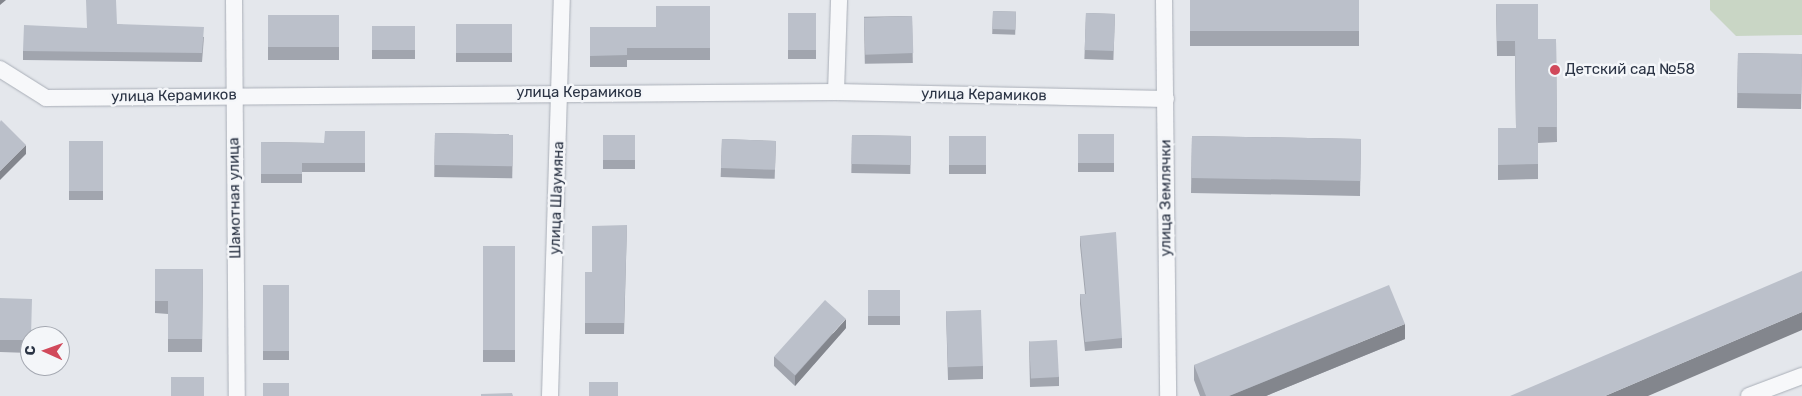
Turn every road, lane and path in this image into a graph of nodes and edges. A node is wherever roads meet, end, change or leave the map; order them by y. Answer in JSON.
{"nodes":[{"id":1,"x":234,"y":0,"type":"edge"},
{"id":2,"x":562,"y":0,"type":"edge"},
{"id":3,"x":839,"y":0,"type":"edge"},
{"id":4,"x":1164,"y":0,"type":"edge"},
{"id":5,"x":0,"y":69,"type":"edge"},
{"id":6,"x":836,"y":92,"type":"junction"},
{"id":7,"x":561,"y":93,"type":"junction"},
{"id":8,"x":234,"y":95,"type":"junction"},
{"id":9,"x":1166,"y":99,"type":"junction"},
{"id":10,"x":1802,"y":376,"type":"edge"},
{"id":11,"x":237,"y":396,"type":"edge"},
{"id":12,"x":550,"y":396,"type":"edge"},
{"id":13,"x":1168,"y":396,"type":"edge"},
{"id":14,"x":1749,"y":396,"type":"edge"}],
"edges":[{"from":1,"to":8,"type":"street","name":"Шамотная улица"},
{"from":2,"to":7,"type":"street","name":"улица Шаумяна"},
{"from":3,"to":6,"type":"street"},
{"from":4,"to":9,"type":"street","name":"улица Землячки"},
{"from":5,"to":8,"type":"street","name":"улица Керамиков"},
{"from":6,"to":7,"type":"street","name":"улица Керамиков"},
{"from":6,"to":9,"type":"street","name":"улица Керамиков"},
{"from":7,"to":8,"type":"street","name":"улица Керамиков"},
{"from":7,"to":12,"type":"street","name":"улица Шаумяна"},
{"from":8,"to":11,"type":"street","name":"Шамотная улица"},
{"from":9,"to":13,"type":"street","name":"улица Землячки"},
{"from":10,"to":14,"type":"street"}]}
